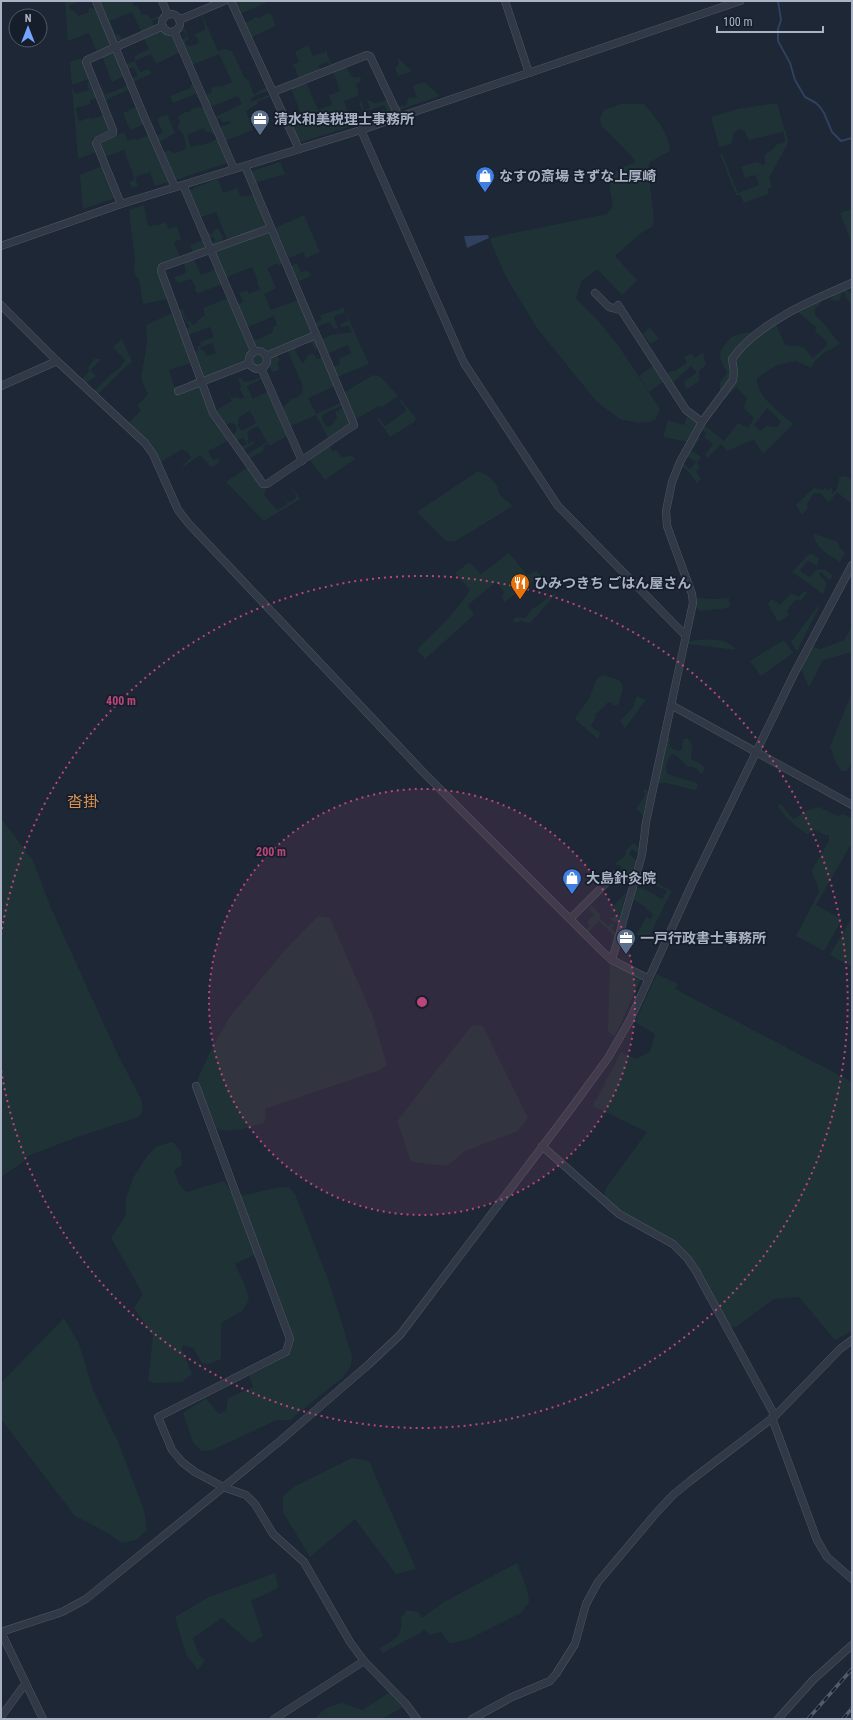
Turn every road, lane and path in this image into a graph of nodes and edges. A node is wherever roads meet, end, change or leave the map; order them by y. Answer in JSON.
{"nodes":[{"id":1,"x":96,"y":1,"type":"edge"},
{"id":2,"x":162,"y":1,"type":"edge"},
{"id":3,"x":224,"y":1,"type":"edge"},
{"id":4,"x":232,"y":1,"type":"edge"},
{"id":5,"x":505,"y":1,"type":"edge"},
{"id":6,"x":740,"y":1,"type":"edge"},
{"id":7,"x":168,"y":15,"type":"junction"},
{"id":8,"x":179,"y":20,"type":"junction"},
{"id":9,"x":163,"y":26,"type":"junction"},
{"id":10,"x":174,"y":31,"type":"junction"},
{"id":11,"x":115,"y":47,"type":"junction"},
{"id":12,"x":529,"y":73,"type":"junction"},
{"id":13,"x":272,"y":92,"type":"junction"},
{"id":14,"x":399,"y":117,"type":"junction"},
{"id":15,"x":361,"y":130,"type":"junction"},
{"id":16,"x":299,"y":150,"type":"junction"},
{"id":17,"x":245,"y":166,"type":"junction"},
{"id":18,"x":234,"y":169,"type":"junction"},
{"id":19,"x":183,"y":185,"type":"junction"},
{"id":20,"x":175,"y":187,"type":"junction"},
{"id":21,"x":121,"y":204,"type":"junction"},
{"id":22,"x":271,"y":228,"type":"junction"},
{"id":23,"x":1,"y":246,"type":"edge"},
{"id":24,"x":210,"y":250,"type":"junction"},
{"id":25,"x":852,"y":283,"type":"edge"},
{"id":26,"x":595,"y":293,"type":"dead end"},
{"id":27,"x":1,"y":305,"type":"edge"},
{"id":28,"x":316,"y":335,"type":"junction"},
{"id":29,"x":254,"y":352,"type":"junction"},
{"id":30,"x":266,"y":356,"type":"junction"},
{"id":31,"x":57,"y":361,"type":"junction"},
{"id":32,"x":250,"y":363,"type":"junction"},
{"id":33,"x":261,"y":368,"type":"junction"},
{"id":34,"x":202,"y":382,"type":"junction"},
{"id":35,"x":1,"y":386,"type":"edge"},
{"id":36,"x":178,"y":391,"type":"dead end"},
{"id":37,"x":702,"y":422,"type":"junction"},
{"id":38,"x":302,"y":461,"type":"junction"},
{"id":39,"x":852,"y":564,"type":"edge"},
{"id":40,"x":685,"y":635,"type":"junction"},
{"id":41,"x":671,"y":705,"type":"junction"},
{"id":42,"x":757,"y":753,"type":"junction"},
{"id":43,"x":852,"y":805,"type":"edge"},
{"id":44,"x":633,"y":882,"type":"junction"},
{"id":45,"x":570,"y":919,"type":"junction"},
{"id":46,"x":612,"y":960,"type":"junction"},
{"id":47,"x":649,"y":979,"type":"junction"},
{"id":48,"x":196,"y":1086,"type":"dead end"},
{"id":49,"x":542,"y":1146,"type":"junction"},
{"id":50,"x":852,"y":1340,"type":"edge"},
{"id":51,"x":773,"y":1417,"type":"junction"},
{"id":52,"x":223,"y":1487,"type":"junction"},
{"id":53,"x":852,"y":1579,"type":"edge"},
{"id":54,"x":1,"y":1632,"type":"edge"},
{"id":55,"x":852,"y":1645,"type":"edge"},
{"id":56,"x":364,"y":1661,"type":"junction"},
{"id":57,"x":25,"y":1684,"type":"junction"},
{"id":58,"x":1,"y":1717,"type":"edge"},
{"id":59,"x":43,"y":1719,"type":"edge"},
{"id":60,"x":274,"y":1719,"type":"edge"},
{"id":61,"x":417,"y":1719,"type":"edge"},
{"id":62,"x":472,"y":1719,"type":"edge"},
{"id":63,"x":778,"y":1719,"type":"edge"}],
"edges":[{"from":1,"to":11,"type":"street"},
{"from":2,"to":7,"type":"street"},
{"from":3,"to":8,"type":"street"},
{"from":4,"to":13,"type":"street"},
{"from":5,"to":12,"type":"street"},
{"from":6,"to":12,"type":"street"},
{"from":7,"to":8,"type":"street"},
{"from":7,"to":9,"type":"street"},
{"from":8,"to":10,"type":"street"},
{"from":9,"to":10,"type":"street"},
{"from":9,"to":11,"type":"street"},
{"from":10,"to":18,"type":"street"},
{"from":11,"to":20,"type":"street"},
{"from":11,"to":21,"type":"street"},
{"from":12,"to":14,"type":"street"},
{"from":13,"to":14,"type":"street"},
{"from":13,"to":16,"type":"street"},
{"from":14,"to":15,"type":"street"},
{"from":15,"to":16,"type":"street"},
{"from":15,"to":40,"type":"street"},
{"from":16,"to":17,"type":"street"},
{"from":17,"to":18,"type":"street"},
{"from":17,"to":22,"type":"street"},
{"from":18,"to":19,"type":"street"},
{"from":19,"to":20,"type":"street"},
{"from":19,"to":24,"type":"street"},
{"from":20,"to":21,"type":"street"},
{"from":21,"to":23,"type":"street"},
{"from":22,"to":24,"type":"street"},
{"from":22,"to":28,"type":"street"},
{"from":24,"to":29,"type":"street"},
{"from":24,"to":34,"type":"street"},
{"from":25,"to":37,"type":"street"},
{"from":26,"to":37,"type":"street"},
{"from":27,"to":31,"type":"street"},
{"from":28,"to":30,"type":"street"},
{"from":28,"to":38,"type":"street"},
{"from":29,"to":30,"type":"street"},
{"from":29,"to":32,"type":"street"},
{"from":30,"to":33,"type":"street"},
{"from":31,"to":35,"type":"street"},
{"from":31,"to":45,"type":"street"},
{"from":32,"to":33,"type":"street"},
{"from":32,"to":34,"type":"street"},
{"from":33,"to":38,"type":"street"},
{"from":34,"to":36,"type":"street"},
{"from":34,"to":38,"type":"street"},
{"from":37,"to":40,"type":"street"},
{"from":39,"to":42,"type":"street"},
{"from":40,"to":41,"type":"street"},
{"from":41,"to":42,"type":"street"},
{"from":41,"to":44,"type":"street"},
{"from":42,"to":43,"type":"street"},
{"from":42,"to":47,"type":"street"},
{"from":44,"to":45,"type":"street"},
{"from":44,"to":46,"type":"street"},
{"from":45,"to":46,"type":"street"},
{"from":46,"to":47,"type":"street"},
{"from":47,"to":49,"type":"street"},
{"from":48,"to":52,"type":"street"},
{"from":49,"to":51,"type":"street"},
{"from":49,"to":52,"type":"street"},
{"from":50,"to":51,"type":"street"},
{"from":51,"to":53,"type":"street"},
{"from":51,"to":62,"type":"street"},
{"from":52,"to":54,"type":"street"},
{"from":52,"to":56,"type":"street"},
{"from":54,"to":57,"type":"street"},
{"from":55,"to":63,"type":"street"},
{"from":56,"to":60,"type":"street"},
{"from":56,"to":61,"type":"street"},
{"from":57,"to":58,"type":"street"},
{"from":57,"to":59,"type":"street"}]}
